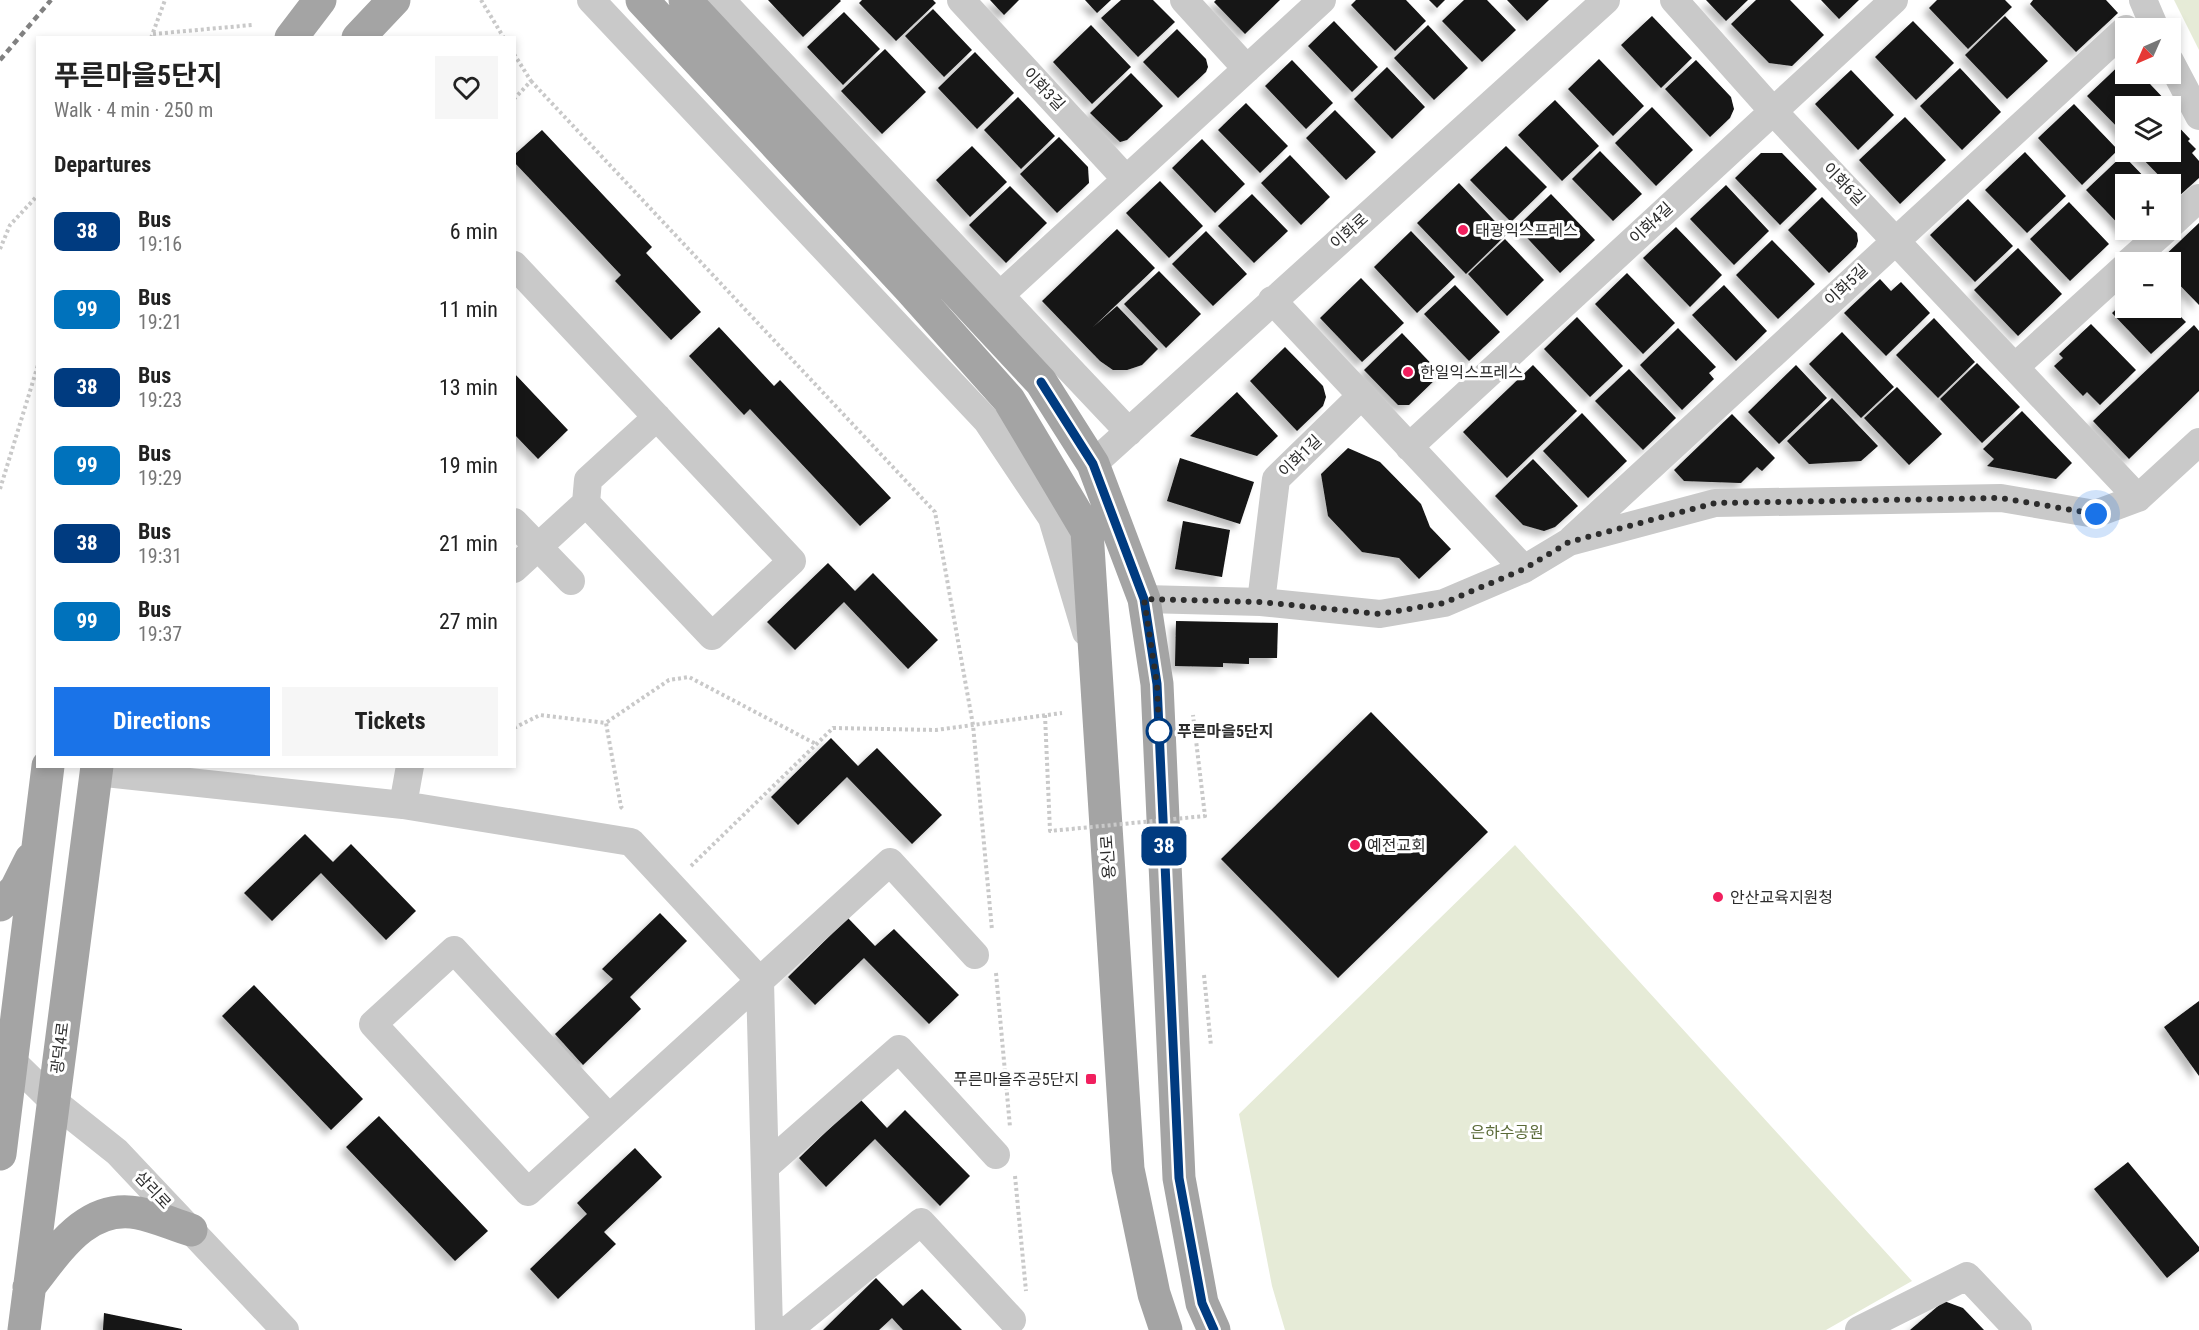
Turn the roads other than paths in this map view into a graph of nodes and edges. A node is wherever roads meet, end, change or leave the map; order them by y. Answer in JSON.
{"nodes":[{"id":1,"x":320,"y":0,"type":"edge"},
{"id":2,"x":393,"y":0,"type":"edge"},
{"id":3,"x":591,"y":0,"type":"edge"},
{"id":4,"x":642,"y":0,"type":"edge"},
{"id":5,"x":684,"y":0,"type":"edge"},
{"id":6,"x":721,"y":0,"type":"edge"},
{"id":7,"x":961,"y":0,"type":"edge"},
{"id":8,"x":1184,"y":0,"type":"edge"},
{"id":9,"x":1322,"y":0,"type":"edge"},
{"id":10,"x":1606,"y":0,"type":"edge"},
{"id":11,"x":1674,"y":0,"type":"edge"},
{"id":12,"x":1894,"y":0,"type":"edge"},
{"id":13,"x":293,"y":36,"type":"edge"},
{"id":14,"x":360,"y":36,"type":"edge"},
{"id":15,"x":2115,"y":41,"type":"edge"},
{"id":16,"x":1247,"y":69,"type":"junction"},
{"id":17,"x":2181,"y":82,"type":"edge"},
{"id":18,"x":1773,"y":111,"type":"junction"},
{"id":19,"x":2199,"y":116,"type":"edge"},
{"id":20,"x":1126,"y":179,"type":"junction"},
{"id":21,"x":2199,"y":198,"type":"edge"},
{"id":22,"x":2181,"y":215,"type":"edge"},
{"id":23,"x":1896,"y":239,"type":"junction"},
{"id":24,"x":2154,"y":240,"type":"edge"},
{"id":25,"x":2140,"y":252,"type":"edge"},
{"id":26,"x":516,"y":267,"type":"edge"},
{"id":27,"x":2115,"y":276,"type":"edge"},
{"id":28,"x":998,"y":297,"type":"junction"},
{"id":29,"x":1272,"y":300,"type":"junction"},
{"id":30,"x":2016,"y":366,"type":"junction"},
{"id":31,"x":1361,"y":396,"type":"junction"},
{"id":32,"x":657,"y":417,"type":"junction"},
{"id":33,"x":1129,"y":432,"type":"junction"},
{"id":34,"x":2199,"y":442,"type":"edge"},
{"id":35,"x":1409,"y":447,"type":"junction"},
{"id":36,"x":1093,"y":464,"type":"junction"},
{"id":37,"x":2138,"y":498,"type":"junction"},
{"id":38,"x":586,"y":503,"type":"junction"},
{"id":39,"x":516,"y":524,"type":"edge"},
{"id":40,"x":1569,"y":542,"type":"junction"},
{"id":41,"x":538,"y":548,"type":"junction"},
{"id":42,"x":516,"y":567,"type":"edge"},
{"id":43,"x":1524,"y":569,"type":"junction"},
{"id":44,"x":571,"y":581,"type":"dead end"},
{"id":45,"x":1144,"y":599,"type":"junction"},
{"id":46,"x":1261,"y":602,"type":"junction"},
{"id":47,"x":1096,"y":666,"type":"junction"},
{"id":48,"x":48,"y":768,"type":"edge"},
{"id":49,"x":410,"y":768,"type":"edge"},
{"id":50,"x":97,"y":769,"type":"edge"},
{"id":51,"x":403,"y":806,"type":"junction"},
{"id":52,"x":39,"y":841,"type":"junction"},
{"id":53,"x":0,"y":905,"type":"edge"},
{"id":54,"x":988,"y":954,"type":"road end"},
{"id":55,"x":760,"y":981,"type":"junction"},
{"id":56,"x":4,"y":1052,"type":"edge"},
{"id":57,"x":53,"y":1101,"type":"junction"},
{"id":58,"x":609,"y":1119,"type":"junction"},
{"id":59,"x":0,"y":1154,"type":"edge"},
{"id":60,"x":1007,"y":1154,"type":"road end"},
{"id":61,"x":766,"y":1166,"type":"junction"},
{"id":62,"x":191,"y":1230,"type":"junction"},
{"id":63,"x":29,"y":1287,"type":"junction"},
{"id":64,"x":1012,"y":1320,"type":"dead end"},
{"id":65,"x":24,"y":1330,"type":"edge"},
{"id":66,"x":285,"y":1330,"type":"edge"},
{"id":67,"x":769,"y":1330,"type":"edge"},
{"id":68,"x":788,"y":1330,"type":"edge"},
{"id":69,"x":1167,"y":1330,"type":"edge"},
{"id":70,"x":1214,"y":1330,"type":"edge"},
{"id":71,"x":1859,"y":1330,"type":"edge"},
{"id":72,"x":2018,"y":1330,"type":"edge"}],
"edges":[{"from":1,"to":13,"type":"main road"},
{"from":2,"to":14,"type":"main road"},
{"from":3,"to":47,"type":"street"},
{"from":4,"to":47,"type":"main road","name":"용신로"},
{"from":5,"to":36,"type":"main road"},
{"from":6,"to":28,"type":"street"},
{"from":7,"to":20,"type":"street","name":"이화3길"},
{"from":8,"to":16,"type":"street"},
{"from":9,"to":16,"type":"street"},
{"from":10,"to":29,"type":"street","name":"이화로"},
{"from":11,"to":18,"type":"street","name":"이화6길"},
{"from":12,"to":18,"type":"street","name":"이화4길"},
{"from":15,"to":23,"type":"street","name":"이화5길"},
{"from":16,"to":20,"type":"street"},
{"from":17,"to":19,"type":"street"},
{"from":18,"to":23,"type":"street","name":"이화6길"},
{"from":18,"to":35,"type":"street","name":"이화4길"},
{"from":20,"to":28,"type":"street"},
{"from":21,"to":22,"type":"street"},
{"from":23,"to":30,"type":"street","name":"이화6길"},
{"from":23,"to":40,"type":"street","name":"이화5길"},
{"from":24,"to":25,"type":"street"},
{"from":26,"to":32,"type":"street"},
{"from":27,"to":30,"type":"street"},
{"from":28,"to":33,"type":"street"},
{"from":29,"to":31,"type":"street"},
{"from":29,"to":33,"type":"street","name":"이화로"},
{"from":30,"to":37,"type":"street","name":"이화6길"},
{"from":31,"to":35,"type":"street"},
{"from":31,"to":46,"type":"street","name":"이화1길"},
{"from":32,"to":38,"type":"street"},
{"from":32,"to":38,"type":"street"},
{"from":33,"to":36,"type":"street","name":"이화로"},
{"from":34,"to":37,"type":"street"},
{"from":35,"to":43,"type":"street"},
{"from":36,"to":45,"type":"main road"},
{"from":37,"to":40,"type":"street"},
{"from":38,"to":41,"type":"street"},
{"from":39,"to":41,"type":"street"},
{"from":40,"to":43,"type":"street"},
{"from":41,"to":42,"type":"street"},
{"from":41,"to":44,"type":"street"},
{"from":43,"to":46,"type":"street"},
{"from":45,"to":46,"type":"street"},
{"from":45,"to":70,"type":"main road"},
{"from":47,"to":69,"type":"main road","name":"용신로"},
{"from":48,"to":52,"type":"main road"},
{"from":49,"to":51,"type":"street"},
{"from":50,"to":51,"type":"street"},
{"from":50,"to":57,"type":"main road","name":"광덕4로"},
{"from":51,"to":55,"type":"street"},
{"from":52,"to":53,"type":"main road"},
{"from":52,"to":56,"type":"main road"},
{"from":54,"to":55,"type":"street"},
{"from":55,"to":58,"type":"street"},
{"from":55,"to":61,"type":"street"},
{"from":56,"to":57,"type":"street","name":"삼리로"},
{"from":56,"to":59,"type":"main road"},
{"from":57,"to":62,"type":"street","name":"삼리로"},
{"from":57,"to":63,"type":"main road","name":"광덕4로"},
{"from":58,"to":58,"type":"street"},
{"from":60,"to":61,"type":"street"},
{"from":61,"to":67,"type":"street"},
{"from":62,"to":63,"type":"main road"},
{"from":62,"to":66,"type":"street","name":"삼리로"},
{"from":63,"to":65,"type":"main road","name":"광덕4로"},
{"from":64,"to":68,"type":"street"},
{"from":71,"to":72,"type":"street"}]}
